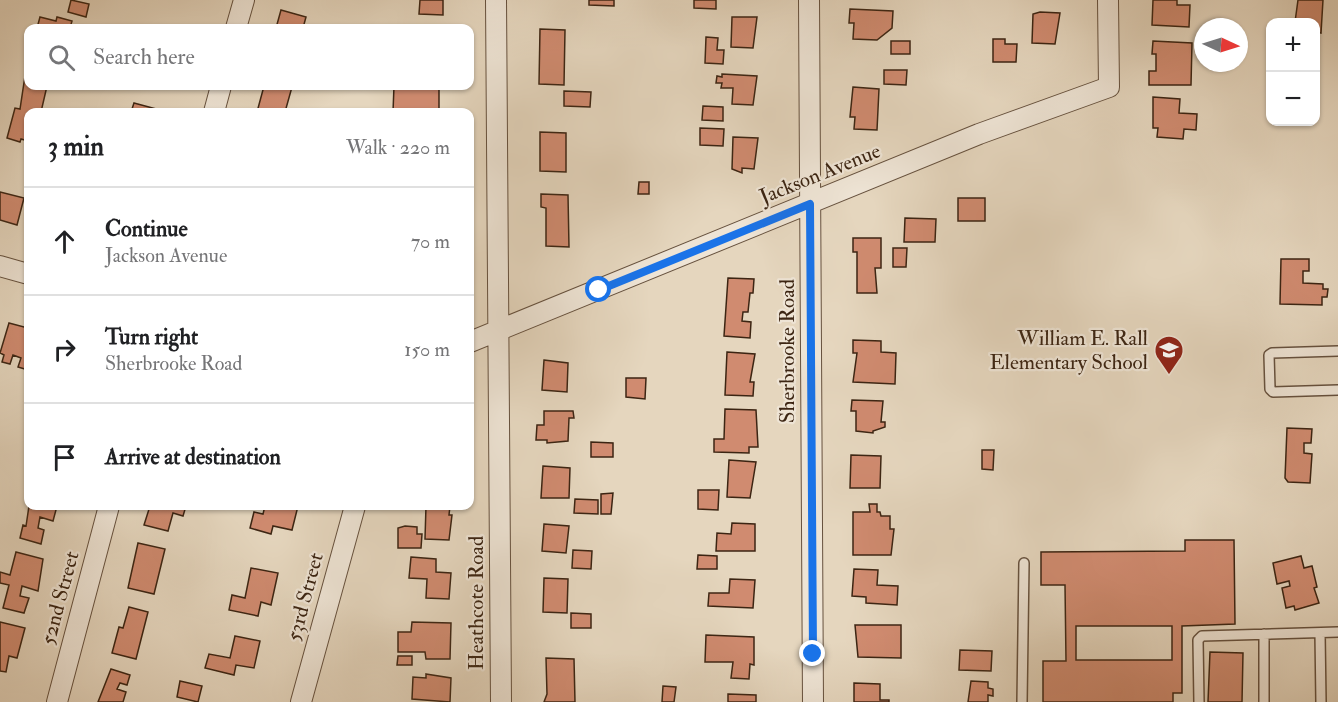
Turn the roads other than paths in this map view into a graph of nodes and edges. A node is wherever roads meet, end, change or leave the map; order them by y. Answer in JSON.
{"nodes":[{"id":1,"x":244,"y":0,"type":"edge"},
{"id":2,"x":496,"y":0,"type":"edge"},
{"id":3,"x":809,"y":0,"type":"edge"},
{"id":4,"x":1108,"y":0,"type":"edge"},
{"id":5,"x":237,"y":24,"type":"edge"},
{"id":6,"x":220,"y":90,"type":"edge"},
{"id":7,"x":215,"y":108,"type":"edge"},
{"id":8,"x":810,"y":204,"type":"junction"},
{"id":9,"x":0,"y":266,"type":"edge"},
{"id":10,"x":24,"y":273,"type":"edge"},
{"id":11,"x":498,"y":331,"type":"junction"},
{"id":12,"x":474,"y":340,"type":"edge"},
{"id":13,"x":1338,"y":351,"type":"edge"},
{"id":14,"x":1338,"y":390,"type":"edge"},
{"id":15,"x":108,"y":510,"type":"edge"},
{"id":16,"x":354,"y":510,"type":"edge"},
{"id":17,"x":1024,"y":563,"type":"dead end"},
{"id":18,"x":1338,"y":632,"type":"edge"},
{"id":19,"x":1320,"y":633,"type":"junction"},
{"id":20,"x":1264,"y":634,"type":"junction"},
{"id":21,"x":57,"y":702,"type":"edge"},
{"id":22,"x":301,"y":702,"type":"edge"},
{"id":23,"x":501,"y":702,"type":"edge"},
{"id":24,"x":813,"y":702,"type":"edge"},
{"id":25,"x":1022,"y":702,"type":"edge"},
{"id":26,"x":1199,"y":702,"type":"edge"},
{"id":27,"x":1264,"y":702,"type":"edge"},
{"id":28,"x":1321,"y":702,"type":"edge"}],
"edges":[{"from":1,"to":5,"type":"street"},
{"from":2,"to":11,"type":"street","name":"Heathcote Road"},
{"from":3,"to":8,"type":"street","name":"Sherbrooke Road"},
{"from":4,"to":8,"type":"street","name":"Jackson Avenue"},
{"from":6,"to":7,"type":"street"},
{"from":8,"to":11,"type":"street","name":"Jackson Avenue"},
{"from":8,"to":24,"type":"street","name":"Sherbrooke Road"},
{"from":9,"to":10,"type":"street"},
{"from":11,"to":12,"type":"street","name":"Jackson Avenue"},
{"from":11,"to":23,"type":"street","name":"Heathcote Road"},
{"from":13,"to":14,"type":"lane"},
{"from":15,"to":21,"type":"street","name":"52nd Street"},
{"from":16,"to":22,"type":"street","name":"53rd Street"},
{"from":17,"to":25,"type":"lane"},
{"from":18,"to":19,"type":"lane"},
{"from":19,"to":20,"type":"lane"},
{"from":19,"to":28,"type":"lane"},
{"from":20,"to":26,"type":"lane"},
{"from":20,"to":27,"type":"lane"}]}
